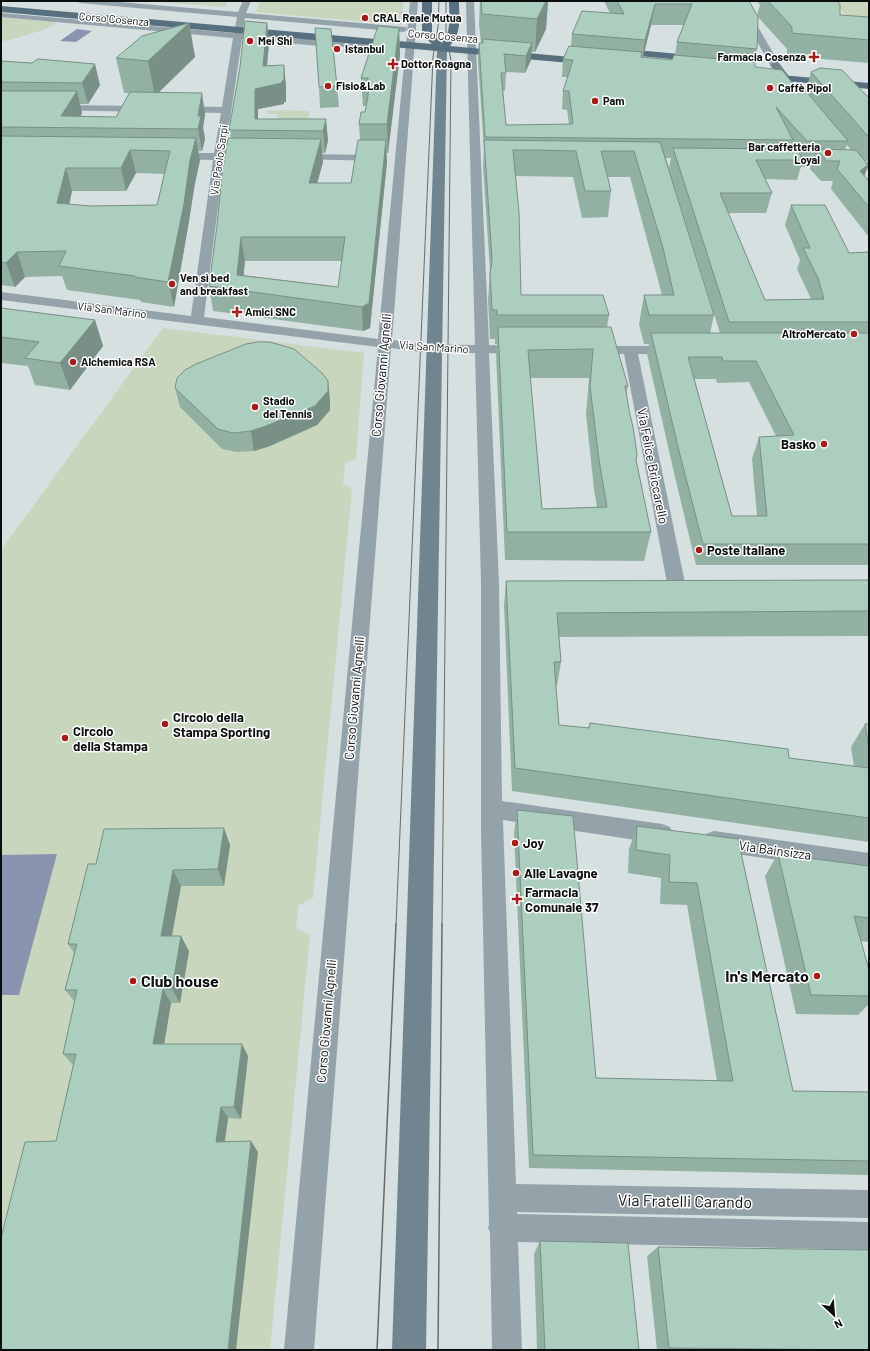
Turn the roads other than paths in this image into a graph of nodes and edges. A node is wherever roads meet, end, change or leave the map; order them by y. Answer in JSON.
{"nodes":[{"id":1,"x":7,"y":1,"type":"edge"},
{"id":2,"x":17,"y":1,"type":"edge"},
{"id":3,"x":80,"y":1,"type":"edge"},
{"id":4,"x":247,"y":1,"type":"edge"},
{"id":5,"x":414,"y":1,"type":"edge"},
{"id":6,"x":427,"y":1,"type":"edge"},
{"id":7,"x":454,"y":1,"type":"edge"},
{"id":8,"x":470,"y":1,"type":"edge"},
{"id":9,"x":739,"y":1,"type":"edge"},
{"id":10,"x":1,"y":5,"type":"edge"},
{"id":11,"x":1,"y":9,"type":"edge"},
{"id":12,"x":744,"y":10,"type":"junction"},
{"id":13,"x":754,"y":10,"type":"edge"},
{"id":14,"x":1,"y":15,"type":"edge"},
{"id":15,"x":240,"y":17,"type":"junction"},
{"id":16,"x":420,"y":32,"type":"junction"},
{"id":17,"x":453,"y":32,"type":"junction"},
{"id":18,"x":238,"y":33,"type":"junction"},
{"id":19,"x":471,"y":38,"type":"junction"},
{"id":20,"x":410,"y":46,"type":"junction"},
{"id":21,"x":442,"y":49,"type":"junction"},
{"id":22,"x":602,"y":50,"type":"edge"},
{"id":23,"x":472,"y":52,"type":"junction"},
{"id":24,"x":712,"y":60,"type":"edge"},
{"id":25,"x":602,"y":62,"type":"edge"},
{"id":26,"x":770,"y":64,"type":"junction"},
{"id":27,"x":787,"y":66,"type":"dead end"},
{"id":28,"x":750,"y":75,"type":"edge"},
{"id":29,"x":784,"y":78,"type":"junction"},
{"id":30,"x":869,"y":86,"type":"edge"},
{"id":31,"x":803,"y":103,"type":"edge"},
{"id":32,"x":48,"y":108,"type":"edge"},
{"id":33,"x":226,"y":110,"type":"junction"},
{"id":34,"x":844,"y":152,"type":"edge"},
{"id":35,"x":164,"y":156,"type":"edge"},
{"id":36,"x":218,"y":156,"type":"junction"},
{"id":37,"x":265,"y":157,"type":"edge"},
{"id":38,"x":288,"y":157,"type":"edge"},
{"id":39,"x":400,"y":158,"type":"junction"},
{"id":40,"x":770,"y":164,"type":"edge"},
{"id":41,"x":855,"y":165,"type":"junction"},
{"id":42,"x":869,"y":165,"type":"edge"},
{"id":43,"x":864,"y":176,"type":"edge"},
{"id":44,"x":1,"y":296,"type":"edge"},
{"id":45,"x":197,"y":320,"type":"junction"},
{"id":46,"x":384,"y":344,"type":"junction"},
{"id":47,"x":434,"y":349,"type":"junction"},
{"id":48,"x":482,"y":350,"type":"junction"},
{"id":49,"x":537,"y":350,"type":"edge"},
{"id":50,"x":583,"y":350,"type":"edge"},
{"id":51,"x":630,"y":350,"type":"junction"},
{"id":52,"x":685,"y":350,"type":"edge"},
{"id":53,"x":676,"y":583,"type":"edge"},
{"id":54,"x":492,"y":809,"type":"junction"},
{"id":55,"x":869,"y":863,"type":"edge"},
{"id":56,"x":502,"y":1198,"type":"junction"},
{"id":57,"x":869,"y":1204,"type":"edge"},
{"id":58,"x":502,"y":1228,"type":"junction"},
{"id":59,"x":869,"y":1236,"type":"edge"},
{"id":60,"x":298,"y":1350,"type":"edge"},
{"id":61,"x":409,"y":1350,"type":"edge"},
{"id":62,"x":507,"y":1350,"type":"edge"}],
"edges":[{"from":1,"to":10,"type":"street"},
{"from":2,"to":15,"type":"main road","name":"Corso Cosenza"},
{"from":3,"to":15,"type":"street","name":"Corso Cosenza"},
{"from":4,"to":15,"type":"street","name":"Via Paolo Sarpi"},
{"from":5,"to":16,"type":"street","name":"Corso Giovanni Agnelli"},
{"from":6,"to":16,"type":"main road","name":"Corso Giovanni Agnelli"},
{"from":7,"to":17,"type":"main road"},
{"from":8,"to":19,"type":"street"},
{"from":9,"to":12,"type":"street"},
{"from":11,"to":18,"type":"main road","name":"Corso Cosenza"},
{"from":12,"to":13,"type":"street"},
{"from":12,"to":26,"type":"street"},
{"from":14,"to":18,"type":"street","name":"Corso Cosenza"},
{"from":15,"to":16,"type":"main road","name":"Corso Cosenza"},
{"from":15,"to":18,"type":"street","name":"Via Paolo Sarpi"},
{"from":16,"to":17,"type":"main road","name":"Corso Cosenza"},
{"from":16,"to":20,"type":"street","name":"Corso Giovanni Agnelli"},
{"from":16,"to":21,"type":"main road"},
{"from":17,"to":19,"type":"main road","name":"Corso Cosenza"},
{"from":17,"to":21,"type":"main road"},
{"from":18,"to":20,"type":"main road","name":"Corso Cosenza"},
{"from":18,"to":33,"type":"street","name":"Via Paolo Sarpi"},
{"from":19,"to":23,"type":"street"},
{"from":20,"to":21,"type":"main road","name":"Corso Cosenza"},
{"from":20,"to":39,"type":"street","name":"Corso Giovanni Agnelli"},
{"from":21,"to":23,"type":"main road","name":"Corso Cosenza"},
{"from":21,"to":47,"type":"main road"},
{"from":22,"to":24,"type":"main road"},
{"from":23,"to":25,"type":"main road","name":"Corso Cosenza"},
{"from":23,"to":48,"type":"street"},
{"from":26,"to":27,"type":"main road"},
{"from":26,"to":29,"type":"main road"},
{"from":28,"to":29,"type":"main road"},
{"from":29,"to":30,"type":"main road"},
{"from":29,"to":31,"type":"main road"},
{"from":32,"to":33,"type":"street"},
{"from":33,"to":36,"type":"street","name":"Via Paolo Sarpi"},
{"from":34,"to":41,"type":"main road"},
{"from":35,"to":36,"type":"street"},
{"from":36,"to":37,"type":"street"},
{"from":36,"to":45,"type":"street","name":"Via Paolo Sarpi"},
{"from":38,"to":39,"type":"street"},
{"from":39,"to":46,"type":"street","name":"Corso Giovanni Agnelli"},
{"from":40,"to":41,"type":"street"},
{"from":41,"to":42,"type":"street"},
{"from":41,"to":43,"type":"main road"},
{"from":44,"to":45,"type":"street","name":"Via San Marino"},
{"from":45,"to":46,"type":"street","name":"Via San Marino"},
{"from":46,"to":47,"type":"street","name":"Via San Marino"},
{"from":46,"to":60,"type":"street","name":"Corso Giovanni Agnelli"},
{"from":47,"to":48,"type":"street","name":"Via San Marino"},
{"from":47,"to":61,"type":"main road"},
{"from":48,"to":49,"type":"street","name":"Via San Marino"},
{"from":48,"to":54,"type":"street"},
{"from":50,"to":51,"type":"street"},
{"from":51,"to":52,"type":"street"},
{"from":51,"to":53,"type":"street","name":"Via Felice Briccarello"},
{"from":54,"to":55,"type":"street","name":"Via Bainsizza"},
{"from":54,"to":56,"type":"street"},
{"from":56,"to":57,"type":"street","name":"Via Fratelli Carando"},
{"from":56,"to":58,"type":"street"},
{"from":58,"to":59,"type":"street"},
{"from":58,"to":62,"type":"street"}]}
